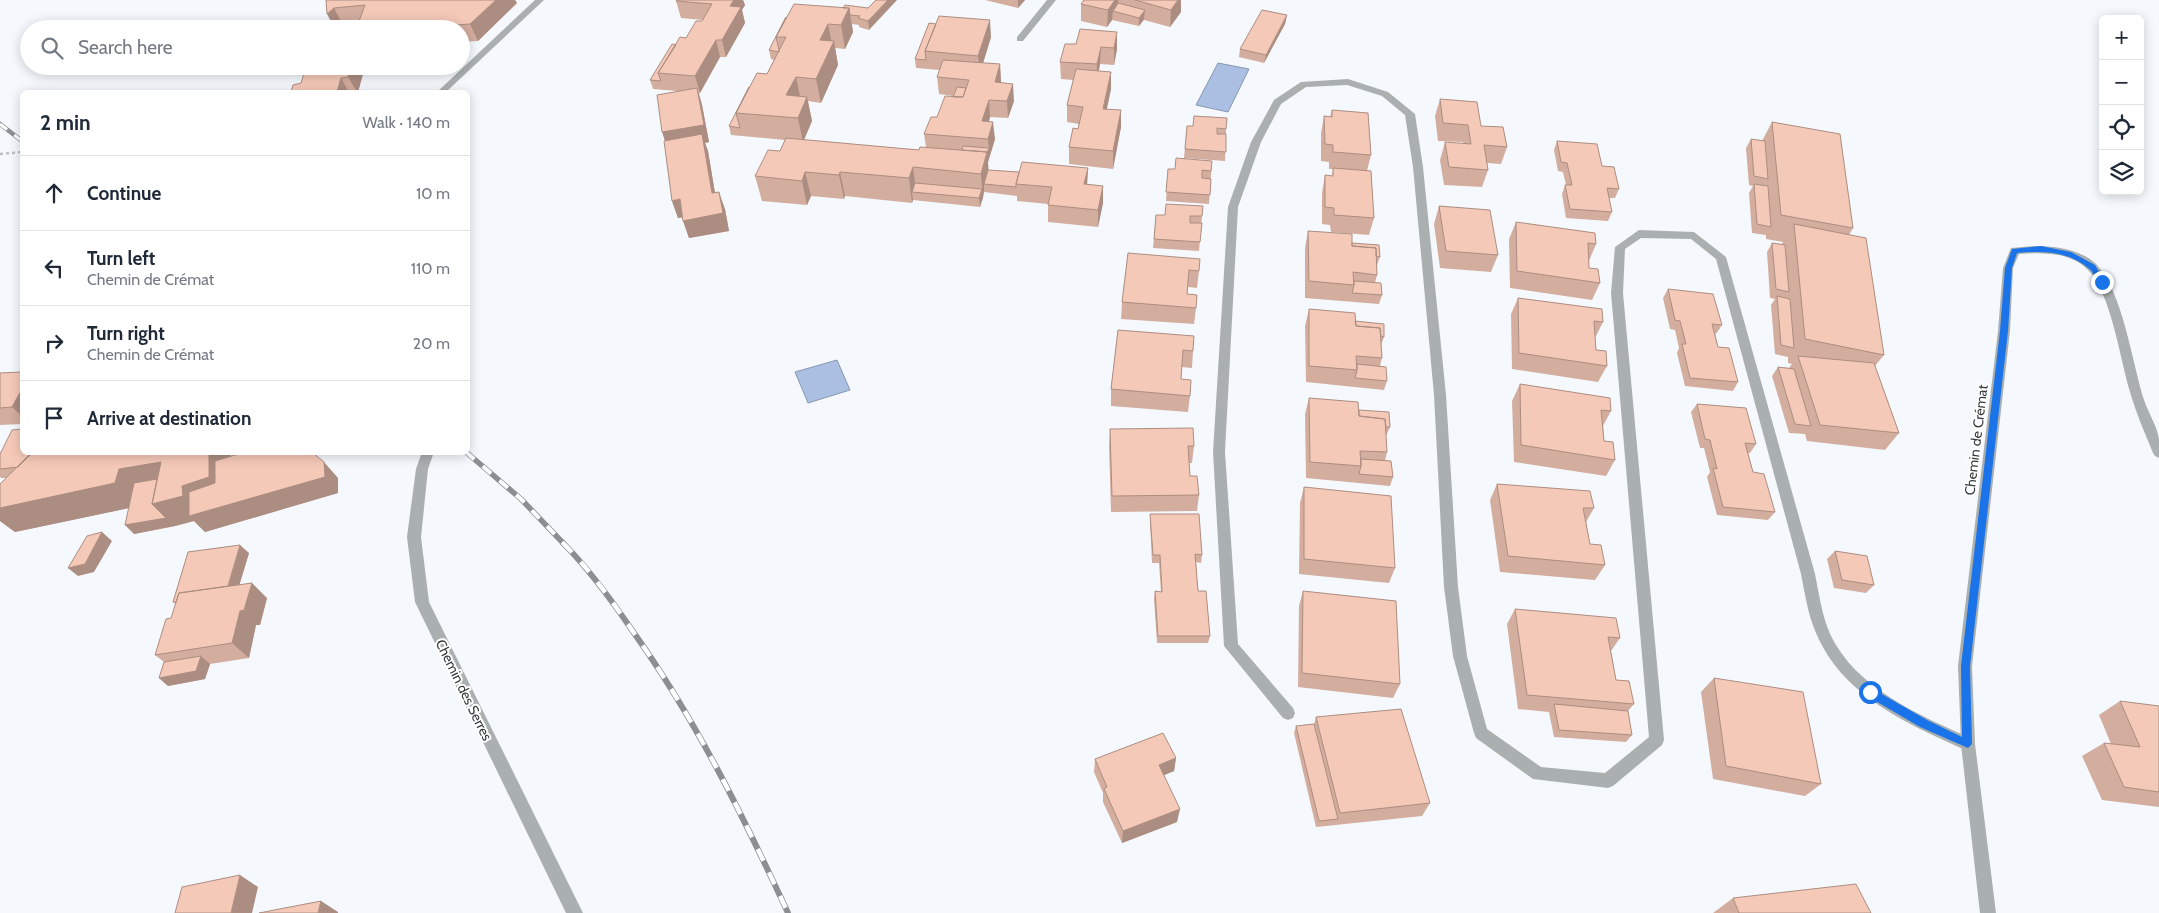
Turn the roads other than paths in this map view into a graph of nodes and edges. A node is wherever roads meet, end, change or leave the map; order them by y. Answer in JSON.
{"nodes":[{"id":1,"x":540,"y":0,"type":"edge"},
{"id":2,"x":1052,"y":0,"type":"edge"},
{"id":3,"x":1020,"y":40,"type":"dead end"},
{"id":4,"x":470,"y":64,"type":"edge"},
{"id":5,"x":458,"y":75,"type":"edge"},
{"id":6,"x":442,"y":90,"type":"edge"},
{"id":7,"x":2159,"y":453,"type":"edge"},
{"id":8,"x":427,"y":455,"type":"edge"},
{"id":9,"x":1288,"y":713,"type":"dead end"},
{"id":10,"x":1968,"y":744,"type":"junction"},
{"id":11,"x":575,"y":913,"type":"edge"},
{"id":12,"x":1988,"y":913,"type":"edge"}],
"edges":[{"from":1,"to":4,"type":"street"},
{"from":2,"to":3,"type":"street"},
{"from":5,"to":6,"type":"street"},
{"from":7,"to":10,"type":"street","name":"Chemin de Crémat"},
{"from":8,"to":11,"type":"street","name":"Chemin des Serres"},
{"from":9,"to":10,"type":"street"},
{"from":10,"to":12,"type":"street","name":"Chemin de Crémat"}]}
